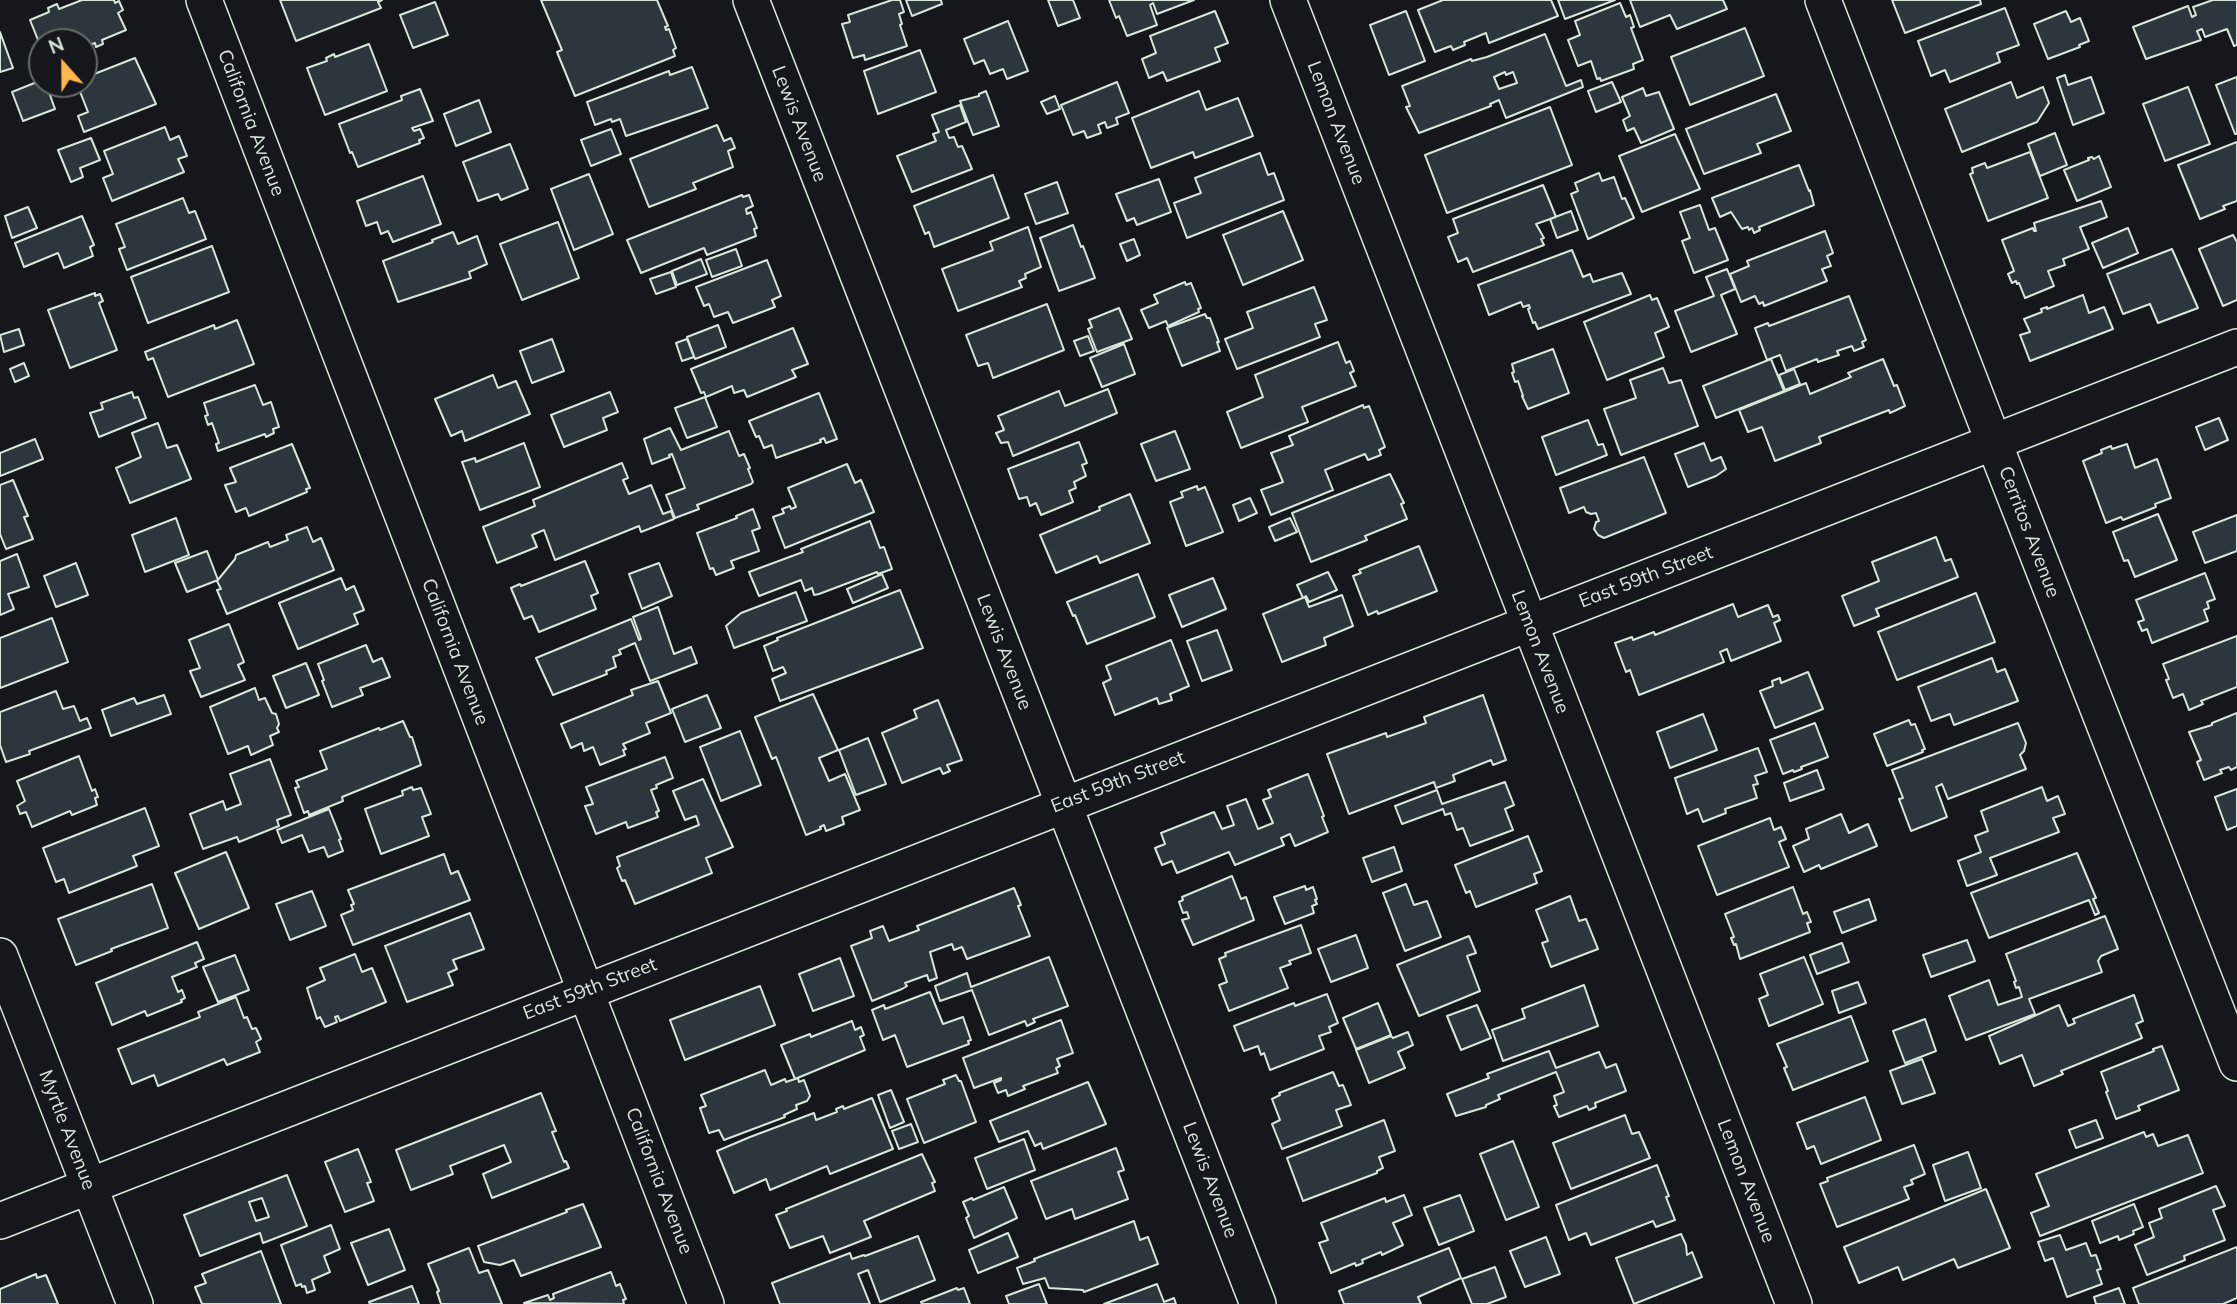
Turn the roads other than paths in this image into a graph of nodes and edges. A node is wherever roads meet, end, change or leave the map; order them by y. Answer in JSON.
{"nodes":[{"id":1,"x":204,"y":0,"type":"edge"},
{"id":2,"x":751,"y":0,"type":"edge"},
{"id":3,"x":1288,"y":0,"type":"edge"},
{"id":4,"x":1823,"y":0,"type":"edge"},
{"id":5,"x":2237,"y":347,"type":"edge"},
{"id":6,"x":1994,"y":443,"type":"junction"},
{"id":7,"x":1529,"y":622,"type":"junction"},
{"id":8,"x":1063,"y":804,"type":"junction"},
{"id":9,"x":0,"y":956,"type":"edge"},
{"id":10,"x":585,"y":992,"type":"junction"},
{"id":11,"x":2237,"y":1063,"type":"edge"},
{"id":12,"x":88,"y":1186,"type":"junction"},
{"id":13,"x":0,"y":1221,"type":"edge"},
{"id":14,"x":135,"y":1304,"type":"edge"},
{"id":15,"x":706,"y":1304,"type":"edge"},
{"id":16,"x":1258,"y":1304,"type":"edge"},
{"id":17,"x":1794,"y":1304,"type":"edge"}],
"edges":[{"from":1,"to":10,"type":"street","name":"California Avenue"},
{"from":2,"to":8,"type":"street","name":"Lewis Avenue"},
{"from":3,"to":7,"type":"street","name":"Lemon Avenue"},
{"from":4,"to":6,"type":"street","name":"Cerritos Avenue"},
{"from":5,"to":6,"type":"street","name":"East 59th Street"},
{"from":6,"to":7,"type":"street","name":"East 59th Street"},
{"from":6,"to":11,"type":"street","name":"Cerritos Avenue"},
{"from":7,"to":8,"type":"street","name":"East 59th Street"},
{"from":7,"to":17,"type":"street","name":"Lemon Avenue"},
{"from":8,"to":10,"type":"street","name":"East 59th Street"},
{"from":8,"to":16,"type":"street","name":"Lewis Avenue"},
{"from":9,"to":12,"type":"street","name":"Myrtle Avenue"},
{"from":10,"to":12,"type":"street","name":"East 59th Street"},
{"from":10,"to":15,"type":"street","name":"California Avenue"},
{"from":12,"to":13,"type":"street","name":"East 59th Street"},
{"from":12,"to":14,"type":"street","name":"Myrtle Avenue"}]}
